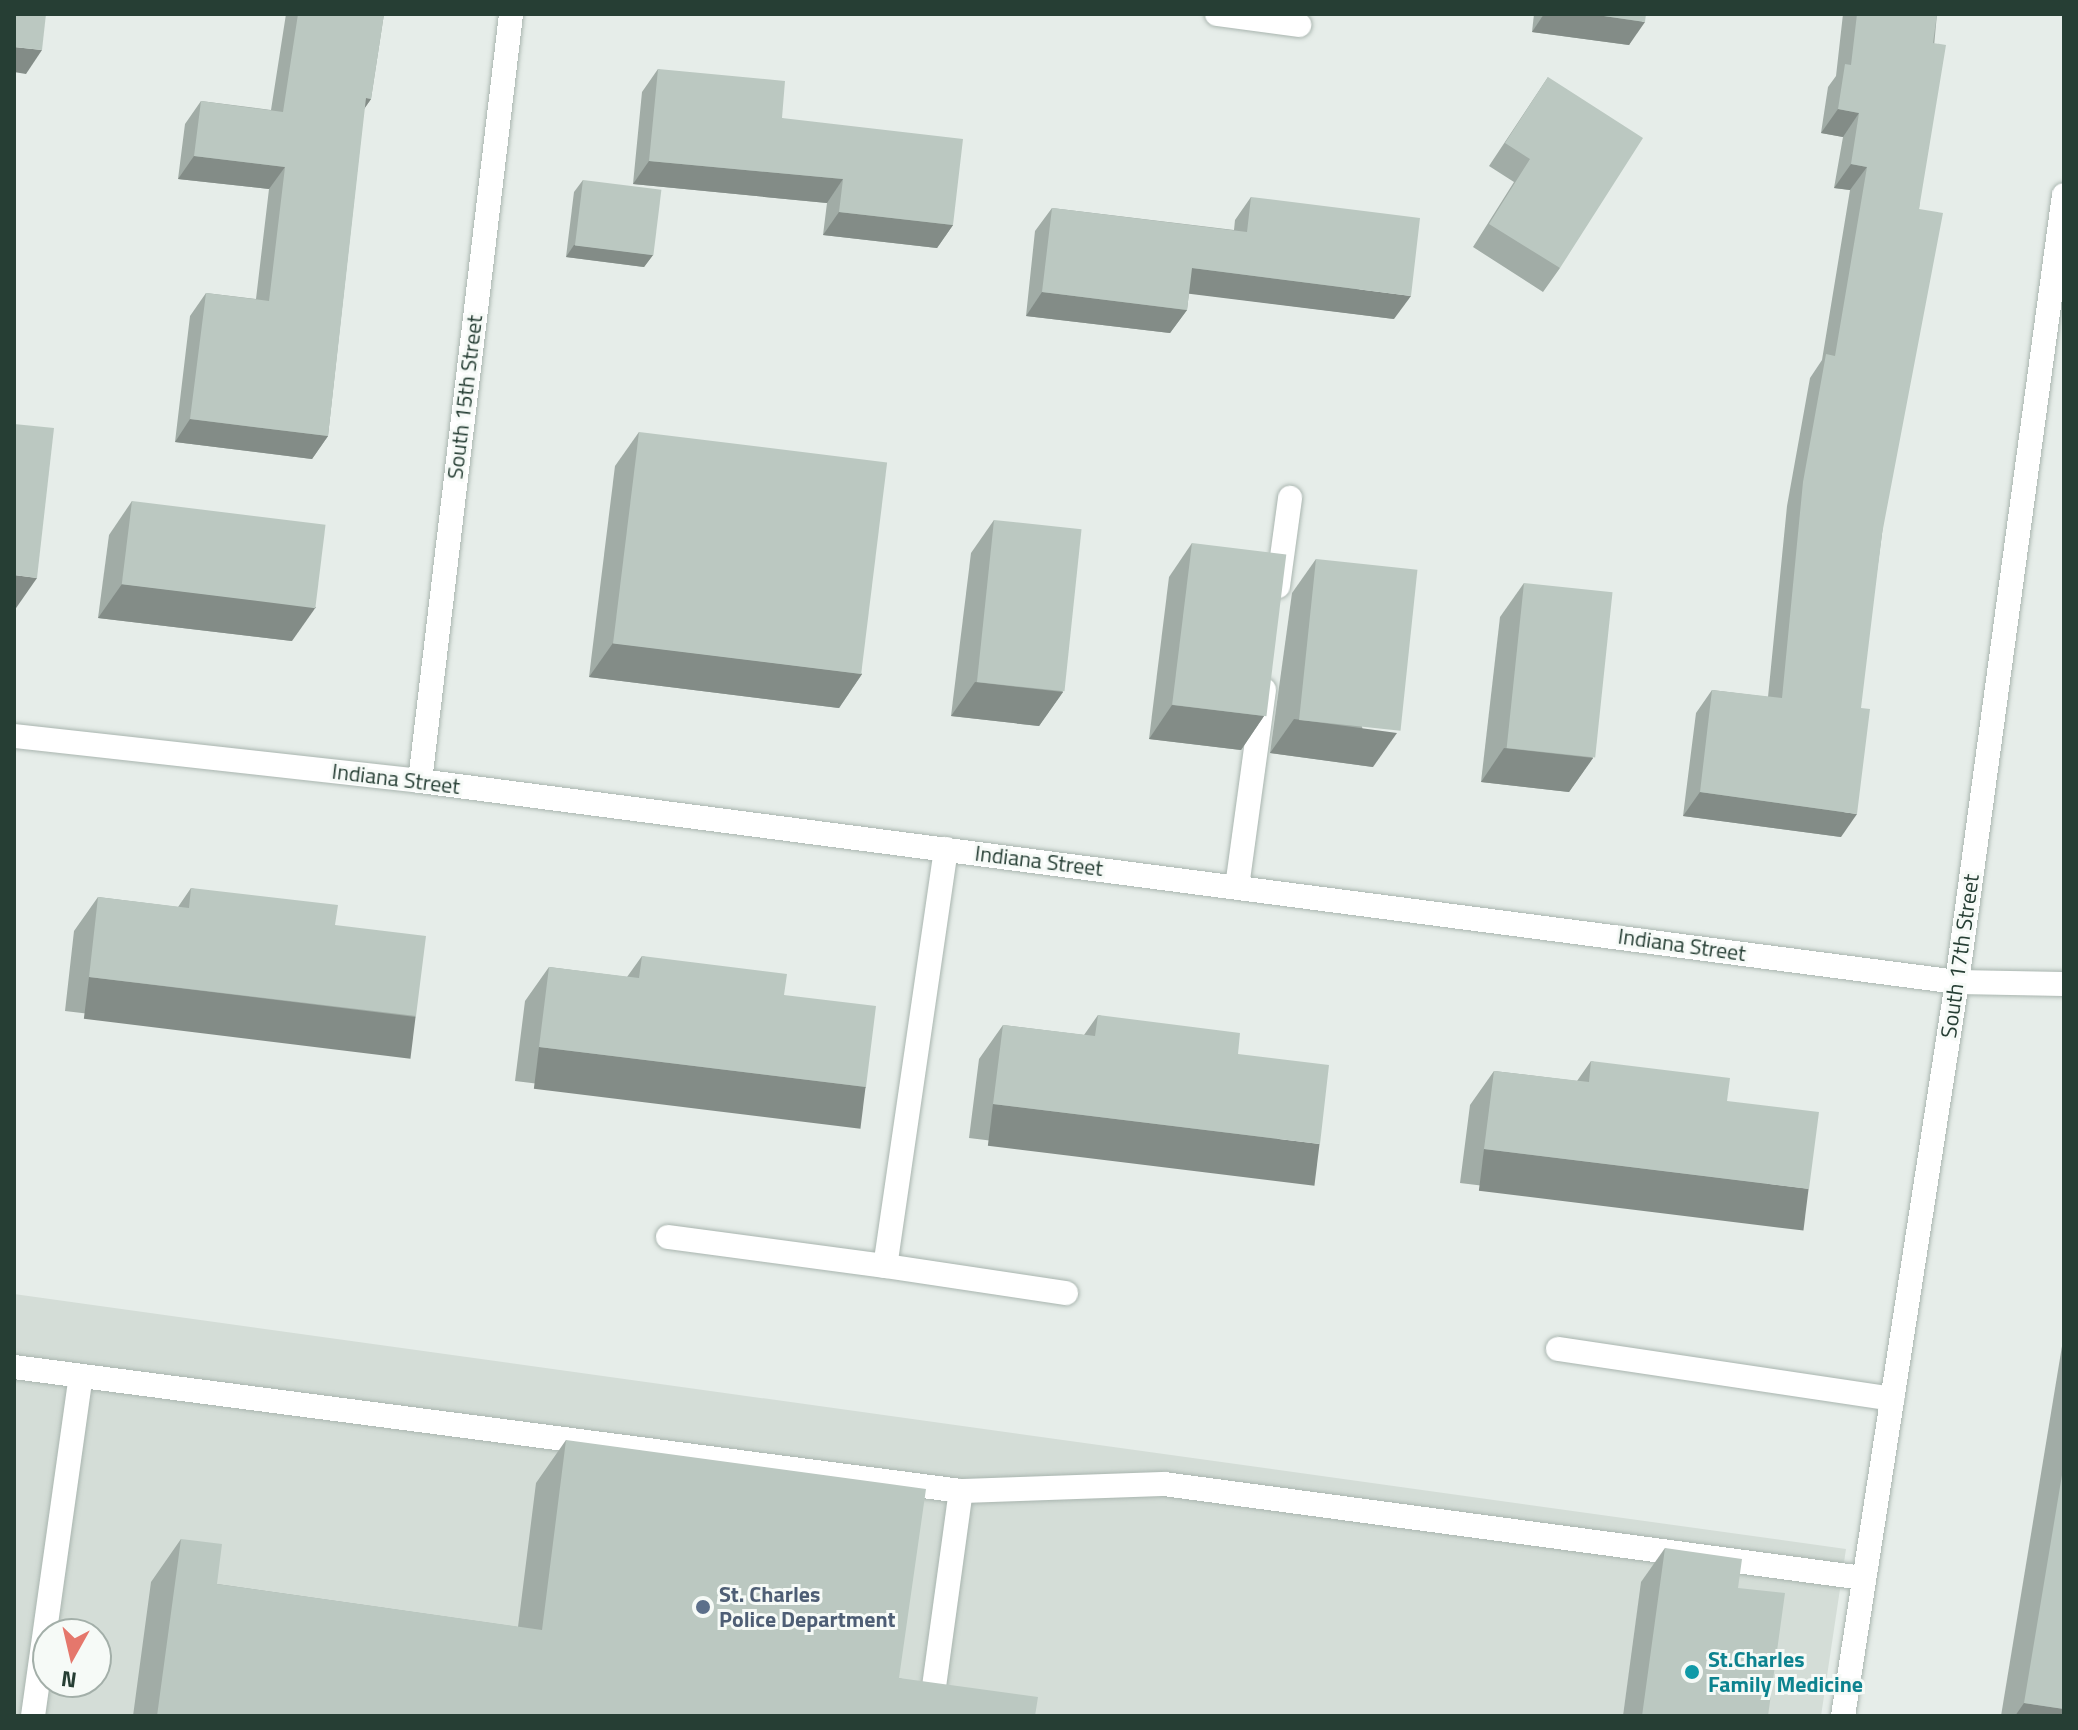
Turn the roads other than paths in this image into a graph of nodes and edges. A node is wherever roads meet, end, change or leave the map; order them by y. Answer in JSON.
{"nodes":[{"id":1,"x":511,"y":14,"type":"edge"},
{"id":2,"x":1217,"y":14,"type":"edge"},
{"id":3,"x":1299,"y":25,"type":"dead end"},
{"id":4,"x":2064,"y":195,"type":"edge"},
{"id":5,"x":1290,"y":498,"type":"dead end"},
{"id":6,"x":1275,"y":606,"type":"edge"},
{"id":7,"x":1267,"y":668,"type":"edge"},
{"id":8,"x":14,"y":736,"type":"edge"},
{"id":9,"x":420,"y":781,"type":"junction"},
{"id":10,"x":946,"y":849,"type":"junction"},
{"id":11,"x":1237,"y":887,"type":"junction"},
{"id":12,"x":1957,"y":982,"type":"junction"},
{"id":13,"x":2064,"y":984,"type":"edge"},
{"id":14,"x":668,"y":1237,"type":"dead end"},
{"id":15,"x":885,"y":1266,"type":"junction"},
{"id":16,"x":1066,"y":1293,"type":"dead end"},
{"id":17,"x":1558,"y":1349,"type":"dead end"},
{"id":18,"x":14,"y":1367,"type":"edge"},
{"id":19,"x":81,"y":1376,"type":"junction"},
{"id":20,"x":1892,"y":1399,"type":"junction"},
{"id":21,"x":961,"y":1491,"type":"junction"},
{"id":22,"x":1863,"y":1578,"type":"junction"},
{"id":23,"x":33,"y":1716,"type":"edge"},
{"id":24,"x":930,"y":1716,"type":"edge"},
{"id":25,"x":1843,"y":1716,"type":"edge"}],
"edges":[{"from":1,"to":9,"type":"street","name":"South 15th Street"},
{"from":2,"to":3,"type":"street"},
{"from":4,"to":12,"type":"street","name":"South 17th Street"},
{"from":5,"to":6,"type":"street"},
{"from":7,"to":11,"type":"street"},
{"from":8,"to":9,"type":"street","name":"Indiana Street"},
{"from":9,"to":10,"type":"street","name":"Indiana Street"},
{"from":10,"to":11,"type":"street","name":"Indiana Street"},
{"from":10,"to":15,"type":"street"},
{"from":11,"to":12,"type":"street","name":"Indiana Street"},
{"from":12,"to":13,"type":"street","name":"Indiana Street"},
{"from":12,"to":20,"type":"street","name":"South 17th Street"},
{"from":14,"to":15,"type":"street"},
{"from":15,"to":16,"type":"street"},
{"from":17,"to":20,"type":"street"},
{"from":18,"to":19,"type":"street"},
{"from":19,"to":21,"type":"street"},
{"from":19,"to":23,"type":"street"},
{"from":20,"to":22,"type":"street","name":"South 17th Street"},
{"from":21,"to":22,"type":"street"},
{"from":21,"to":24,"type":"street"},
{"from":22,"to":25,"type":"street","name":"South 17th Street"}]}
